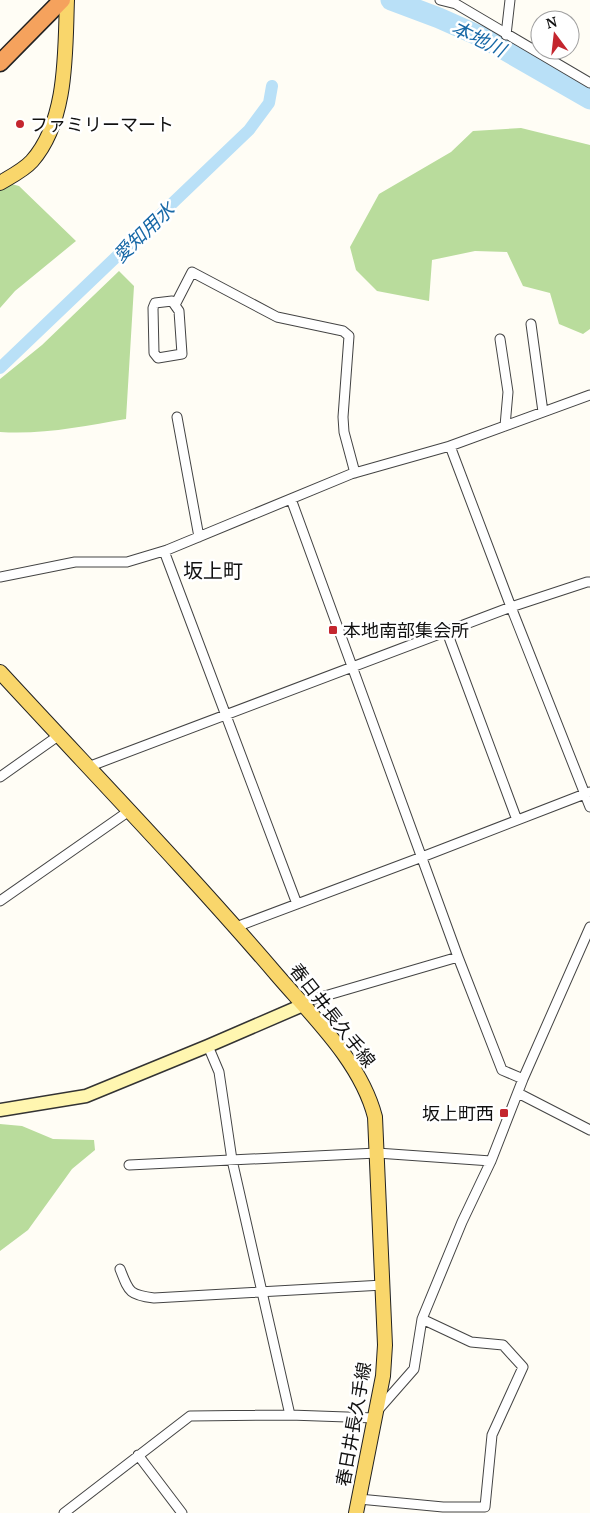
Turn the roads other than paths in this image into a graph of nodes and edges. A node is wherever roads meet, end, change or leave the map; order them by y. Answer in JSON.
{"nodes":[{"id":1,"x":62,"y":0,"type":"edge"},
{"id":2,"x":66,"y":0,"type":"edge"},
{"id":3,"x":440,"y":0,"type":"edge"},
{"id":4,"x":510,"y":0,"type":"edge"},
{"id":5,"x":506,"y":34,"type":"junction"},
{"id":6,"x":0,"y":64,"type":"edge"},
{"id":7,"x":590,"y":83,"type":"edge"},
{"id":8,"x":0,"y":183,"type":"edge"},
{"id":9,"x":175,"y":305,"type":"junction"},
{"id":10,"x":531,"y":324,"type":"dead end"},
{"id":11,"x":500,"y":339,"type":"dead end"},
{"id":12,"x":590,"y":395,"type":"edge"},
{"id":13,"x":543,"y":412,"type":"junction"},
{"id":14,"x":178,"y":417,"type":"dead end"},
{"id":15,"x":505,"y":426,"type":"junction"},
{"id":16,"x":450,"y":446,"type":"junction"},
{"id":17,"x":355,"y":473,"type":"junction"},
{"id":18,"x":292,"y":499,"type":"junction"},
{"id":19,"x":199,"y":537,"type":"junction"},
{"id":20,"x":164,"y":551,"type":"junction"},
{"id":21,"x":0,"y":577,"type":"edge"},
{"id":22,"x":590,"y":582,"type":"edge"},
{"id":23,"x":511,"y":607,"type":"junction"},
{"id":24,"x":447,"y":632,"type":"junction"},
{"id":25,"x":353,"y":668,"type":"junction"},
{"id":26,"x":0,"y":672,"type":"edge"},
{"id":27,"x":225,"y":716,"type":"junction"},
{"id":28,"x":58,"y":736,"type":"junction"},
{"id":29,"x":88,"y":767,"type":"junction"},
{"id":30,"x":0,"y":777,"type":"edge"},
{"id":31,"x":587,"y":793,"type":"edge"},
{"id":32,"x":590,"y":807,"type":"edge"},
{"id":33,"x":129,"y":811,"type":"junction"},
{"id":34,"x":517,"y":820,"type":"junction"},
{"id":35,"x":422,"y":857,"type":"junction"},
{"id":36,"x":0,"y":901,"type":"edge"},
{"id":37,"x":296,"y":904,"type":"junction"},
{"id":38,"x":236,"y":927,"type":"junction"},
{"id":39,"x":590,"y":927,"type":"edge"},
{"id":40,"x":458,"y":957,"type":"junction"},
{"id":41,"x":303,"y":1005,"type":"junction"},
{"id":42,"x":208,"y":1046,"type":"junction"},
{"id":43,"x":523,"y":1079,"type":"junction"},
{"id":44,"x":518,"y":1093,"type":"junction"},
{"id":45,"x":0,"y":1110,"type":"edge"},
{"id":46,"x":590,"y":1130,"type":"edge"},
{"id":47,"x":378,"y":1153,"type":"junction"},
{"id":48,"x":232,"y":1160,"type":"junction"},
{"id":49,"x":491,"y":1161,"type":"junction"},
{"id":50,"x":129,"y":1165,"type":"dead end"},
{"id":51,"x":120,"y":1269,"type":"dead end"},
{"id":52,"x":383,"y":1286,"type":"junction"},
{"id":53,"x":262,"y":1292,"type":"junction"},
{"id":54,"x":422,"y":1319,"type":"junction"},
{"id":55,"x":290,"y":1415,"type":"junction"},
{"id":56,"x":376,"y":1415,"type":"junction"},
{"id":57,"x":138,"y":1455,"type":"junction"},
{"id":58,"x":358,"y":1506,"type":"edge"},
{"id":59,"x":442,"y":1510,"type":"edge"},
{"id":60,"x":64,"y":1513,"type":"edge"},
{"id":61,"x":182,"y":1513,"type":"edge"}],
"edges":[{"from":1,"to":6,"type":"highway"},
{"from":2,"to":8,"type":"main road"},
{"from":3,"to":5,"type":"street"},
{"from":4,"to":5,"type":"street"},
{"from":5,"to":7,"type":"street"},
{"from":9,"to":9,"type":"street"},
{"from":9,"to":17,"type":"street"},
{"from":10,"to":13,"type":"street"},
{"from":11,"to":15,"type":"street"},
{"from":12,"to":13,"type":"street"},
{"from":13,"to":15,"type":"street"},
{"from":14,"to":19,"type":"street"},
{"from":15,"to":16,"type":"street"},
{"from":16,"to":17,"type":"street"},
{"from":16,"to":23,"type":"street"},
{"from":17,"to":18,"type":"street"},
{"from":18,"to":19,"type":"street"},
{"from":18,"to":25,"type":"street"},
{"from":19,"to":20,"type":"street"},
{"from":20,"to":21,"type":"street"},
{"from":20,"to":27,"type":"street"},
{"from":22,"to":23,"type":"street"},
{"from":23,"to":24,"type":"street"},
{"from":23,"to":31,"type":"street"},
{"from":24,"to":25,"type":"street"},
{"from":24,"to":34,"type":"street"},
{"from":25,"to":27,"type":"street"},
{"from":25,"to":35,"type":"street"},
{"from":26,"to":28,"type":"main road","name":"春日井長久手線"},
{"from":27,"to":29,"type":"street"},
{"from":27,"to":37,"type":"street"},
{"from":28,"to":29,"type":"main road","name":"春日井長久手線"},
{"from":28,"to":30,"type":"street"},
{"from":29,"to":33,"type":"main road","name":"春日井長久手線"},
{"from":31,"to":32,"type":"street"},
{"from":31,"to":34,"type":"street"},
{"from":33,"to":36,"type":"street"},
{"from":33,"to":38,"type":"main road","name":"春日井長久手線"},
{"from":34,"to":35,"type":"street"},
{"from":35,"to":37,"type":"street"},
{"from":35,"to":40,"type":"street"},
{"from":37,"to":38,"type":"street"},
{"from":38,"to":41,"type":"main road","name":"春日井長久手線"},
{"from":39,"to":43,"type":"street"},
{"from":40,"to":41,"type":"street"},
{"from":40,"to":43,"type":"street"},
{"from":41,"to":42,"type":"street"},
{"from":41,"to":47,"type":"main road","name":"春日井長久手線"},
{"from":42,"to":45,"type":"street"},
{"from":42,"to":48,"type":"street"},
{"from":43,"to":44,"type":"street"},
{"from":44,"to":46,"type":"street"},
{"from":44,"to":49,"type":"street"},
{"from":47,"to":48,"type":"street"},
{"from":47,"to":49,"type":"street"},
{"from":47,"to":52,"type":"main road","name":"春日井長久手線"},
{"from":48,"to":50,"type":"street"},
{"from":48,"to":53,"type":"street"},
{"from":49,"to":54,"type":"street"},
{"from":51,"to":53,"type":"street"},
{"from":52,"to":53,"type":"street"},
{"from":52,"to":56,"type":"main road","name":"春日井長久手線"},
{"from":53,"to":55,"type":"street"},
{"from":54,"to":56,"type":"street"},
{"from":54,"to":59,"type":"street"},
{"from":55,"to":56,"type":"street"},
{"from":55,"to":57,"type":"street"},
{"from":56,"to":58,"type":"main road","name":"春日井長久手線"},
{"from":57,"to":60,"type":"street"},
{"from":57,"to":61,"type":"street"},
{"from":58,"to":59,"type":"street"}]}
